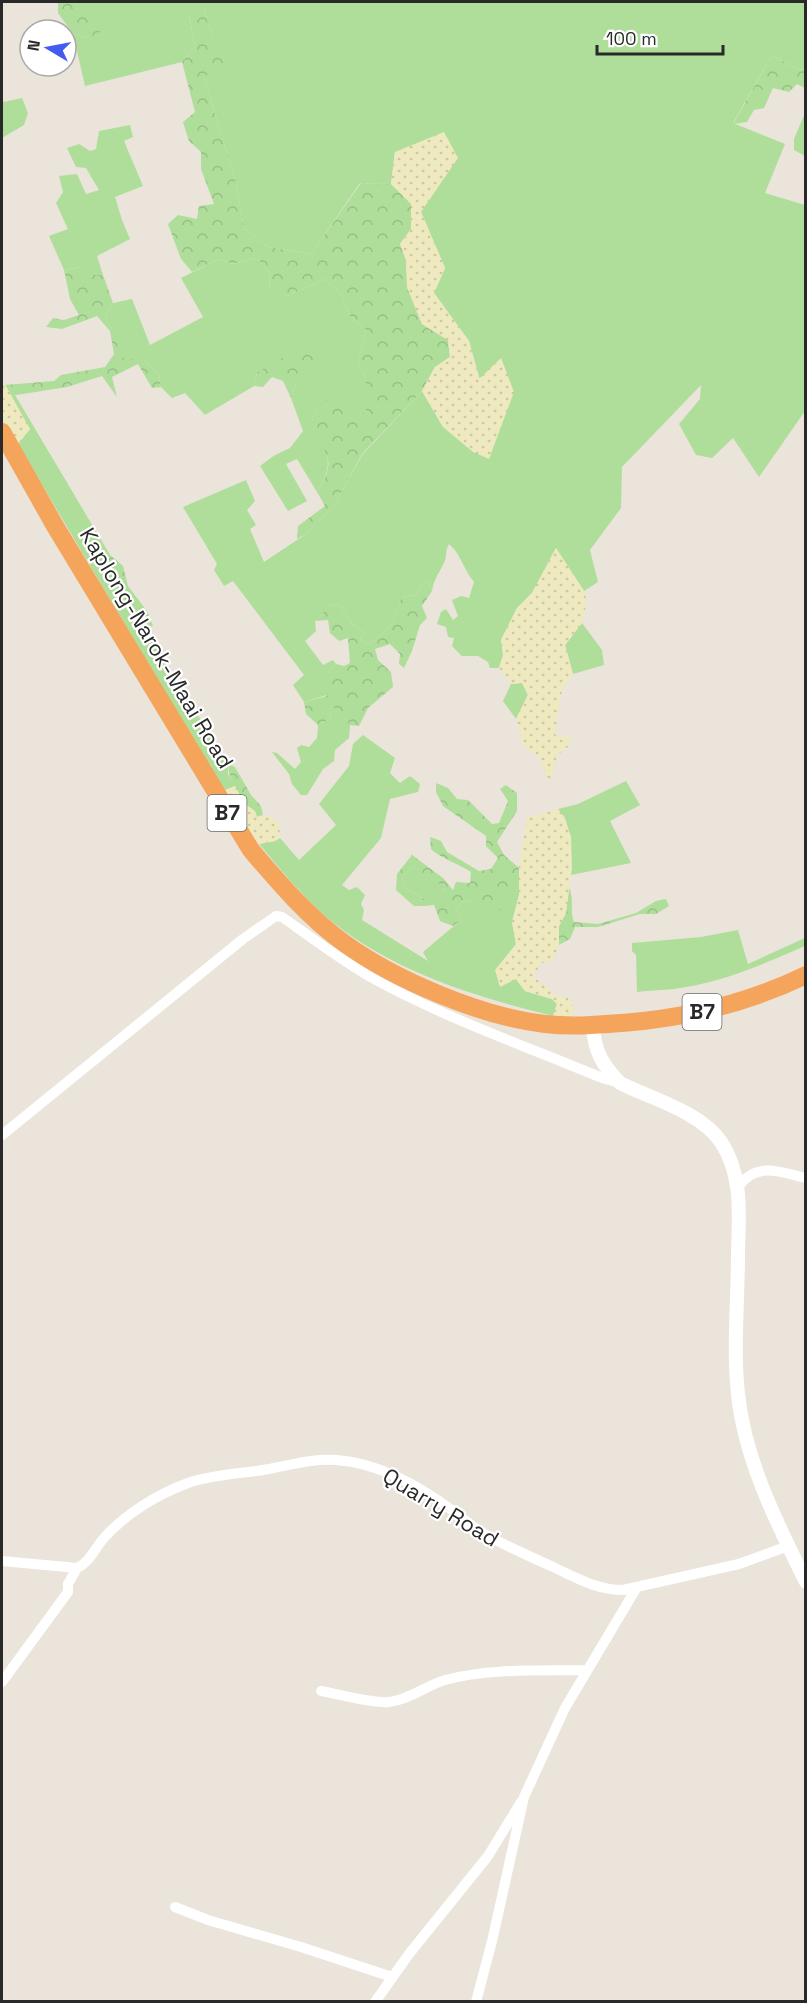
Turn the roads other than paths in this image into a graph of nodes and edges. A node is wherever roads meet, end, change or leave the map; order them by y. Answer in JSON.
{"nodes":[{"id":1,"x":2,"y":432,"type":"edge"},
{"id":2,"x":806,"y":975,"type":"edge"},
{"id":3,"x":593,"y":1026,"type":"junction"},
{"id":4,"x":620,"y":1083,"type":"junction"},
{"id":5,"x":2,"y":1135,"type":"edge"},
{"id":6,"x":806,"y":1178,"type":"edge"},
{"id":7,"x":738,"y":1187,"type":"junction"},
{"id":8,"x":788,"y":1546,"type":"junction"},
{"id":9,"x":2,"y":1561,"type":"edge"},
{"id":10,"x":77,"y":1568,"type":"junction"},
{"id":11,"x":806,"y":1582,"type":"edge"},
{"id":12,"x":637,"y":1587,"type":"junction"},
{"id":13,"x":587,"y":1670,"type":"junction"},
{"id":14,"x":2,"y":1682,"type":"edge"},
{"id":15,"x":321,"y":1691,"type":"dead end"},
{"id":16,"x":524,"y":1797,"type":"junction"},
{"id":17,"x":175,"y":1907,"type":"dead end"},
{"id":18,"x":392,"y":1977,"type":"junction"},
{"id":19,"x":375,"y":2001,"type":"edge"},
{"id":20,"x":476,"y":2001,"type":"edge"}],
"edges":[{"from":1,"to":3,"type":"highway","name":"Kaplong-Narok-Maai Road","number":"B7"},
{"from":2,"to":3,"type":"highway","name":"Kaplong-Narok-Maai Road","number":"B7"},
{"from":3,"to":4,"type":"main road"},
{"from":4,"to":5,"type":"street"},
{"from":4,"to":7,"type":"main road"},
{"from":6,"to":7,"type":"street"},
{"from":7,"to":8,"type":"main road"},
{"from":8,"to":11,"type":"main road"},
{"from":8,"to":12,"type":"street","name":"Quarry Road"},
{"from":9,"to":10,"type":"street"},
{"from":10,"to":12,"type":"street","name":"Quarry Road"},
{"from":10,"to":14,"type":"street"},
{"from":12,"to":13,"type":"street"},
{"from":13,"to":15,"type":"street"},
{"from":13,"to":16,"type":"street"},
{"from":16,"to":18,"type":"street"},
{"from":16,"to":20,"type":"street"},
{"from":17,"to":18,"type":"street"},
{"from":18,"to":19,"type":"street"}]}
